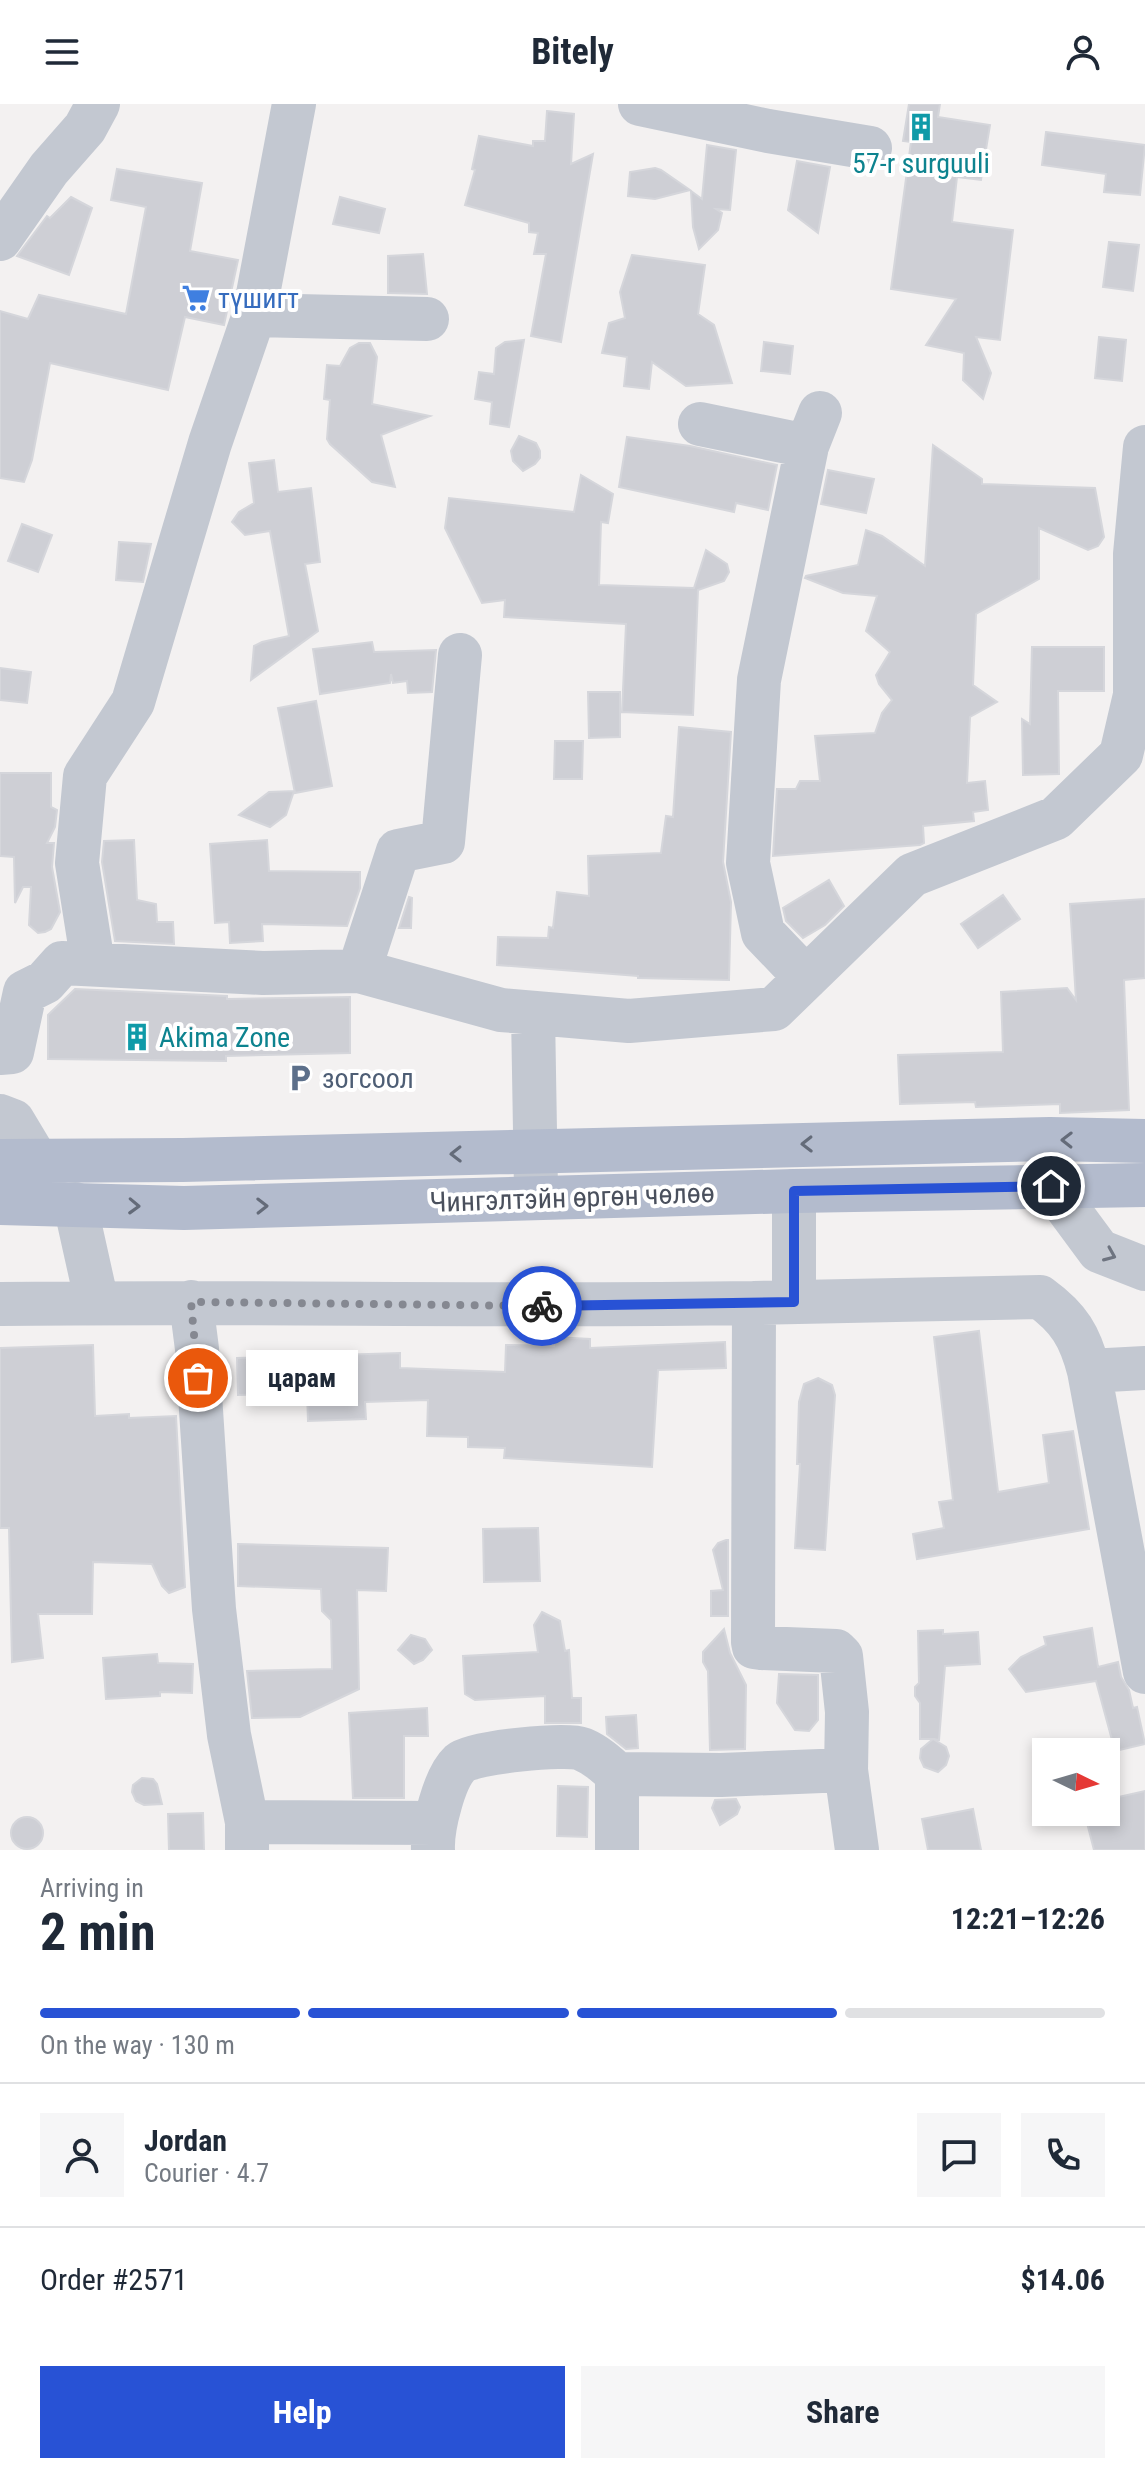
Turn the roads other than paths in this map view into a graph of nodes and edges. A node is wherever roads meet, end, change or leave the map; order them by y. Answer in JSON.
{"nodes":[{"id":1,"x":98,"y":104,"type":"edge"},
{"id":2,"x":294,"y":104,"type":"edge"},
{"id":3,"x":640,"y":104,"type":"edge"},
{"id":4,"x":870,"y":148,"type":"dead end"},
{"id":5,"x":0,"y":239,"type":"edge"},
{"id":6,"x":254,"y":315,"type":"junction"},
{"id":7,"x":427,"y":319,"type":"dead end"},
{"id":8,"x":700,"y":424,"type":"dead end"},
{"id":9,"x":1145,"y":447,"type":"edge"},
{"id":10,"x":460,"y":655,"type":"dead end"},
{"id":11,"x":1140,"y":693,"type":"edge"},
{"id":12,"x":93,"y":964,"type":"junction"},
{"id":13,"x":359,"y":971,"type":"junction"},
{"id":14,"x":806,"y":978,"type":"junction"},
{"id":15,"x":533,"y":1013,"type":"junction"},
{"id":16,"x":0,"y":1053,"type":"edge"},
{"id":17,"x":0,"y":1116,"type":"edge"},
{"id":18,"x":1145,"y":1141,"type":"edge"},
{"id":19,"x":534,"y":1152,"type":"junction"},
{"id":20,"x":18,"y":1161,"type":"edge"},
{"id":21,"x":1145,"y":1185,"type":"edge"},
{"id":22,"x":1051,"y":1186,"type":"junction"},
{"id":23,"x":794,"y":1191,"type":"junction"},
{"id":24,"x":536,"y":1199,"type":"junction"},
{"id":25,"x":0,"y":1203,"type":"edge"},
{"id":26,"x":75,"y":1204,"type":"junction"},
{"id":27,"x":1145,"y":1269,"type":"edge"},
{"id":28,"x":191,"y":1302,"type":"junction"},
{"id":29,"x":774,"y":1302,"type":"junction"},
{"id":30,"x":97,"y":1303,"type":"junction"},
{"id":31,"x":0,"y":1304,"type":"edge"},
{"id":32,"x":1145,"y":1368,"type":"edge"},
{"id":33,"x":1089,"y":1371,"type":"junction"},
{"id":34,"x":1145,"y":1672,"type":"edge"},
{"id":35,"x":846,"y":1770,"type":"junction"},
{"id":36,"x":617,"y":1774,"type":"junction"},
{"id":37,"x":247,"y":1836,"type":"edge"},
{"id":38,"x":434,"y":1836,"type":"edge"},
{"id":39,"x":617,"y":1850,"type":"edge"},
{"id":40,"x":857,"y":1850,"type":"edge"}],
"edges":[{"from":1,"to":5,"type":"street"},
{"from":2,"to":6,"type":"street"},
{"from":3,"to":4,"type":"street"},
{"from":6,"to":7,"type":"street"},
{"from":6,"to":12,"type":"street"},
{"from":8,"to":14,"type":"street"},
{"from":9,"to":11,"type":"street"},
{"from":10,"to":13,"type":"street"},
{"from":11,"to":14,"type":"street"},
{"from":12,"to":13,"type":"street"},
{"from":12,"to":16,"type":"street"},
{"from":13,"to":15,"type":"street"},
{"from":14,"to":15,"type":"street"},
{"from":15,"to":19,"type":"street"},
{"from":17,"to":20,"type":"street"},
{"from":18,"to":19,"type":"main road","name":"Чингэлтэйн өргөн чөлөө","one_way":true},
{"from":19,"to":20,"type":"main road","name":"Чингэлтэйн өргөн чөлөө","one_way":true},
{"from":19,"to":24,"type":"street"},
{"from":21,"to":22,"type":"main road","name":"Чингэлтэйн өргөн чөлөө"},
{"from":22,"to":23,"type":"main road","name":"Чингэлтэйн өргөн чөлөө"},
{"from":22,"to":27,"type":"street","one_way":true},
{"from":23,"to":24,"type":"main road","name":"Чингэлтэйн өргөн чөлөө"},
{"from":23,"to":29,"type":"street"},
{"from":26,"to":24,"type":"main road","name":"Чингэлтэйн өргөн чөлөө","one_way":true},
{"from":25,"to":26,"type":"main road","name":"Чингэлтэйн өргөн чөлөө"},
{"from":26,"to":30,"type":"street"},
{"from":28,"to":29,"type":"street"},
{"from":28,"to":30,"type":"street"},
{"from":28,"to":37,"type":"street"},
{"from":29,"to":33,"type":"street"},
{"from":29,"to":35,"type":"street"},
{"from":30,"to":31,"type":"street"},
{"from":32,"to":33,"type":"street"},
{"from":33,"to":34,"type":"street"},
{"from":35,"to":36,"type":"street"},
{"from":35,"to":40,"type":"street"},
{"from":36,"to":38,"type":"street"},
{"from":36,"to":39,"type":"street"},
{"from":37,"to":38,"type":"street"}]}
